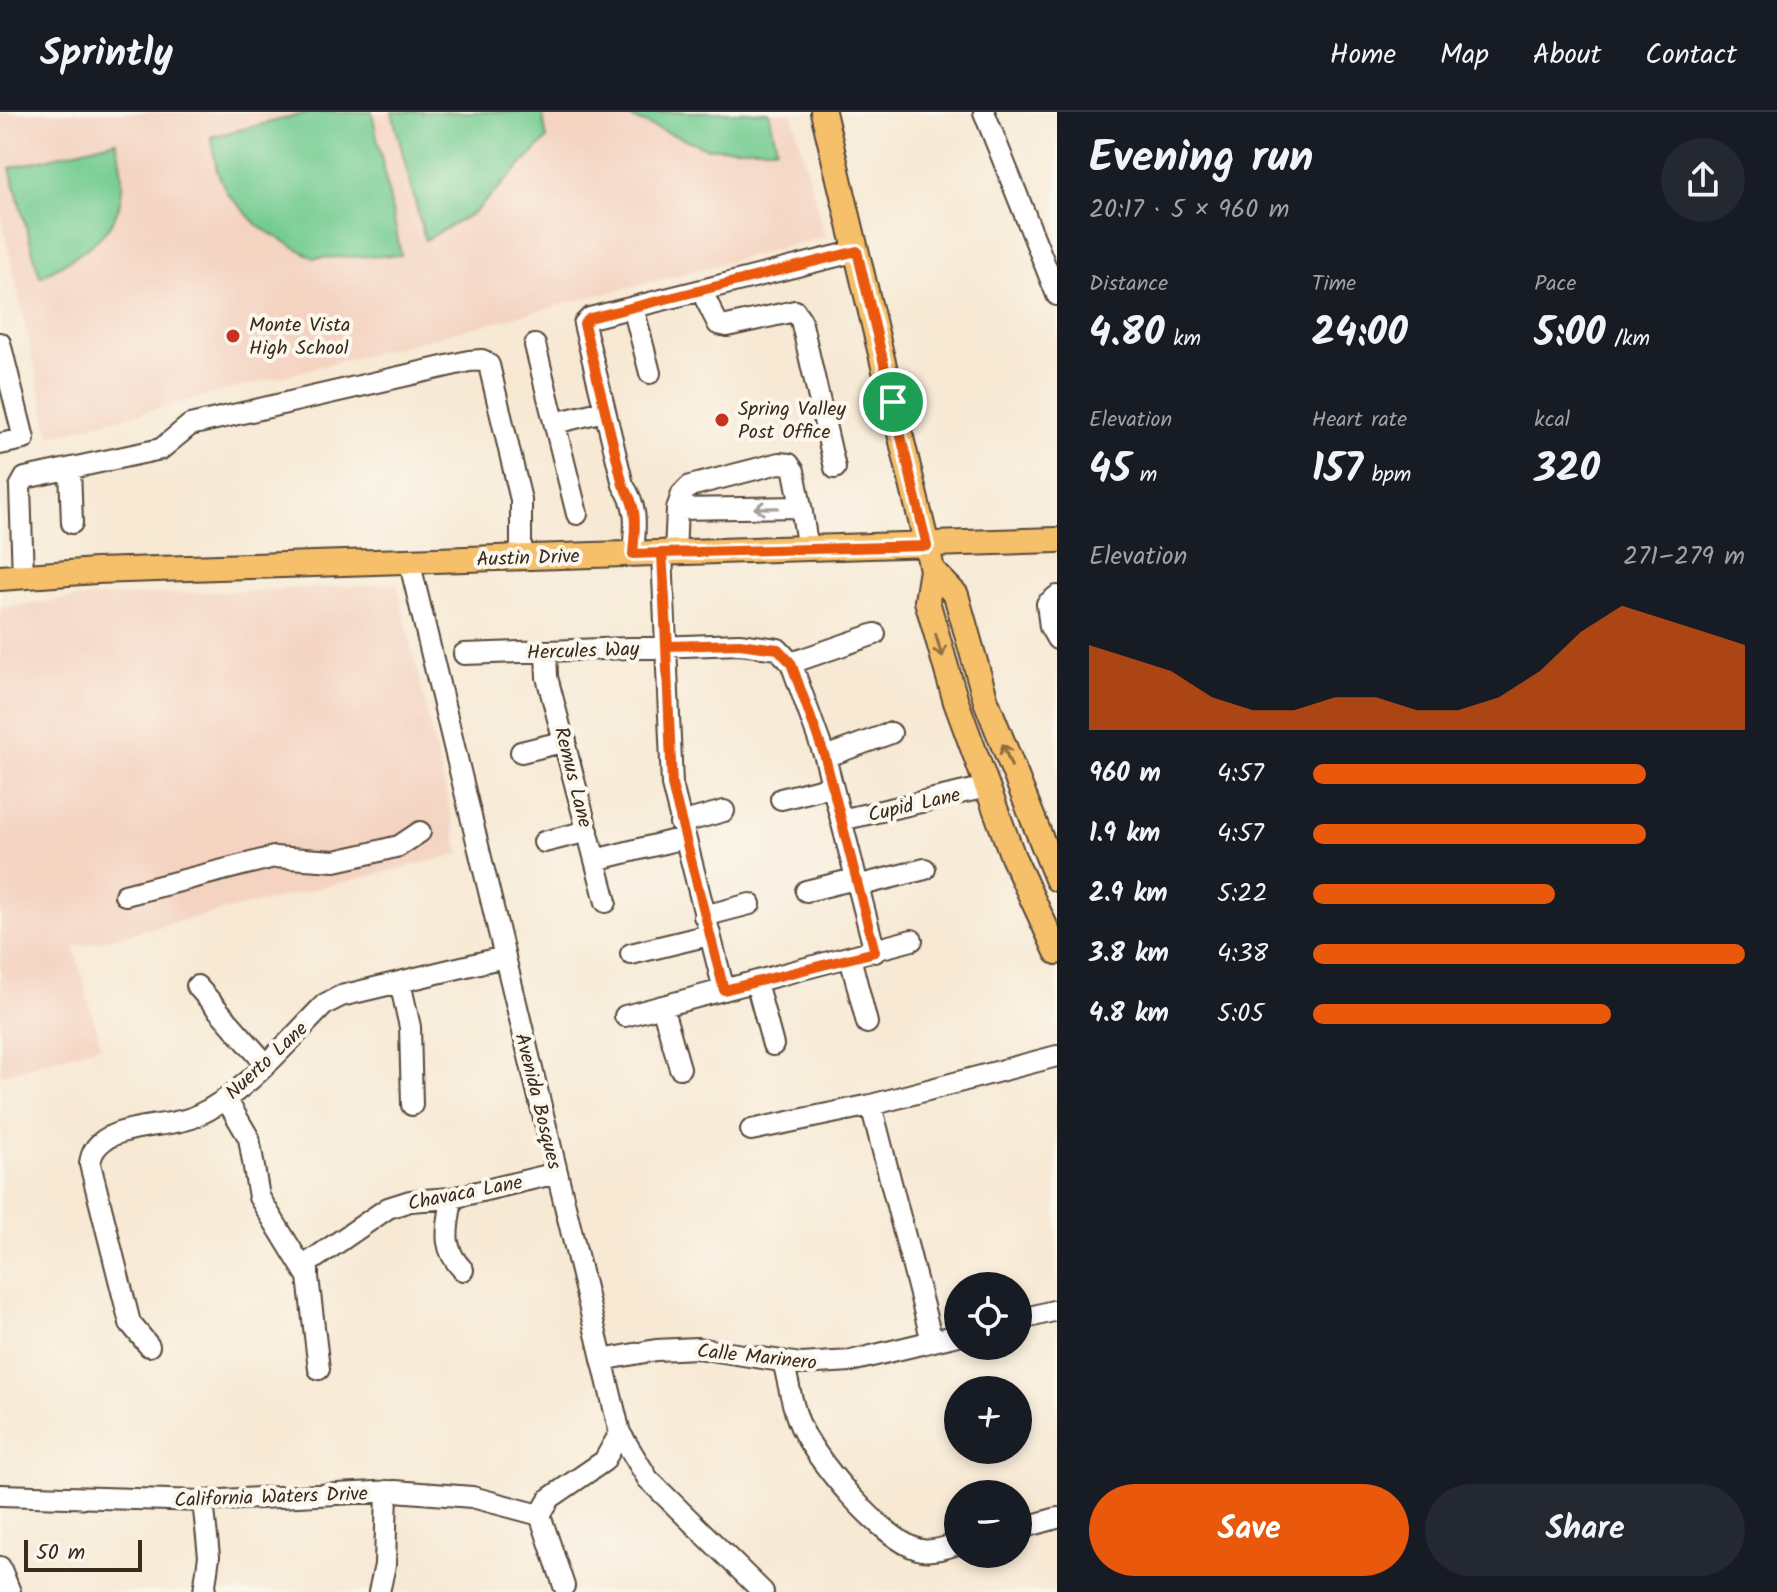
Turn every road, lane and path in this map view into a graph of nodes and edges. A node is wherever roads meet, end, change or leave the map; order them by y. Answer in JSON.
{"nodes":[{"id":1,"x":823,"y":112,"type":"edge"},
{"id":2,"x":984,"y":112,"type":"edge"},
{"id":3,"x":857,"y":251,"type":"junction"},
{"id":4,"x":701,"y":290,"type":"junction"},
{"id":5,"x":1057,"y":295,"type":"edge"},
{"id":6,"x":633,"y":307,"type":"junction"},
{"id":7,"x":0,"y":343,"type":"edge"},
{"id":8,"x":535,"y":345,"type":"dead end"},
{"id":9,"x":650,"y":373,"type":"dead end"},
{"id":10,"x":604,"y":411,"type":"junction"},
{"id":11,"x":555,"y":423,"type":"junction"},
{"id":12,"x":0,"y":444,"type":"edge"},
{"id":13,"x":835,"y":468,"type":"dead end"},
{"id":14,"x":70,"y":469,"type":"junction"},
{"id":15,"x":801,"y":507,"type":"junction"},
{"id":16,"x":677,"y":509,"type":"junction"},
{"id":17,"x":577,"y":514,"type":"dead end"},
{"id":18,"x":72,"y":523,"type":"dead end"},
{"id":19,"x":1057,"y":540,"type":"edge"},
{"id":20,"x":808,"y":549,"type":"junction"},
{"id":21,"x":668,"y":553,"type":"junction"},
{"id":22,"x":633,"y":554,"type":"junction"},
{"id":23,"x":521,"y":557,"type":"junction"},
{"id":24,"x":930,"y":558,"type":"junction"},
{"id":25,"x":409,"y":560,"type":"junction"},
{"id":26,"x":12,"y":577,"type":"edge"},
{"id":27,"x":1057,"y":596,"type":"edge"},
{"id":28,"x":875,"y":634,"type":"dead end"},
{"id":29,"x":1057,"y":639,"type":"edge"},
{"id":30,"x":668,"y":646,"type":"junction"},
{"id":31,"x":546,"y":652,"type":"junction"},
{"id":32,"x":464,"y":654,"type":"dead end"},
{"id":33,"x":791,"y":663,"type":"junction"},
{"id":34,"x":891,"y":733,"type":"dead end"},
{"id":35,"x":566,"y":741,"type":"junction"},
{"id":36,"x":521,"y":752,"type":"dead end"},
{"id":37,"x":825,"y":757,"type":"junction"},
{"id":38,"x":832,"y":786,"type":"junction"},
{"id":39,"x":987,"y":787,"type":"junction"},
{"id":40,"x":781,"y":799,"type":"dead end"},
{"id":41,"x":724,"y":811,"type":"dead end"},
{"id":42,"x":841,"y":820,"type":"junction"},
{"id":43,"x":588,"y":831,"type":"junction"},
{"id":44,"x":682,"y":831,"type":"junction"},
{"id":45,"x":420,"y":832,"type":"dead end"},
{"id":46,"x":1039,"y":840,"type":"junction"},
{"id":47,"x":544,"y":842,"type":"dead end"},
{"id":48,"x":595,"y":860,"type":"junction"},
{"id":49,"x":925,"y":869,"type":"dead end"},
{"id":50,"x":1057,"y":879,"type":"edge"},
{"id":51,"x":856,"y":883,"type":"junction"},
{"id":52,"x":806,"y":891,"type":"dead end"},
{"id":53,"x":125,"y":895,"type":"dead end"},
{"id":54,"x":606,"y":902,"type":"dead end"},
{"id":55,"x":750,"y":904,"type":"dead end"},
{"id":56,"x":707,"y":925,"type":"junction"},
{"id":57,"x":912,"y":940,"type":"dead end"},
{"id":58,"x":875,"y":952,"type":"junction"},
{"id":59,"x":1057,"y":952,"type":"edge"},
{"id":60,"x":631,"y":954,"type":"dead end"},
{"id":61,"x":504,"y":957,"type":"junction"},
{"id":62,"x":850,"y":957,"type":"junction"},
{"id":63,"x":400,"y":982,"type":"junction"},
{"id":64,"x":756,"y":982,"type":"junction"},
{"id":65,"x":197,"y":986,"type":"dead end"},
{"id":66,"x":724,"y":990,"type":"junction"},
{"id":67,"x":662,"y":1006,"type":"junction"},
{"id":68,"x":625,"y":1016,"type":"dead end"},
{"id":69,"x":867,"y":1023,"type":"dead end"},
{"id":70,"x":773,"y":1045,"type":"dead end"},
{"id":71,"x":1056,"y":1059,"type":"edge"},
{"id":72,"x":265,"y":1063,"type":"junction"},
{"id":73,"x":680,"y":1068,"type":"dead end"},
{"id":74,"x":226,"y":1099,"type":"junction"},
{"id":75,"x":412,"y":1105,"type":"dead end"},
{"id":76,"x":871,"y":1105,"type":"junction"},
{"id":77,"x":751,"y":1130,"type":"dead end"},
{"id":78,"x":557,"y":1173,"type":"junction"},
{"id":79,"x":452,"y":1198,"type":"junction"},
{"id":80,"x":463,"y":1270,"type":"dead end"},
{"id":81,"x":308,"y":1277,"type":"junction"},
{"id":82,"x":1057,"y":1310,"type":"edge"},
{"id":83,"x":1032,"y":1316,"type":"edge"},
{"id":84,"x":944,"y":1338,"type":"edge"},
{"id":85,"x":932,"y":1341,"type":"junction"},
{"id":86,"x":149,"y":1346,"type":"dead end"},
{"id":87,"x":602,"y":1360,"type":"junction"},
{"id":88,"x":783,"y":1361,"type":"junction"},
{"id":89,"x":319,"y":1369,"type":"dead end"},
{"id":90,"x":620,"y":1433,"type":"junction"},
{"id":91,"x":387,"y":1491,"type":"junction"},
{"id":92,"x":0,"y":1495,"type":"edge"},
{"id":93,"x":203,"y":1501,"type":"junction"},
{"id":94,"x":540,"y":1515,"type":"junction"},
{"id":95,"x":1057,"y":1518,"type":"edge"},
{"id":96,"x":1032,"y":1525,"type":"edge"},
{"id":97,"x":944,"y":1547,"type":"edge"},
{"id":98,"x":0,"y":1567,"type":"edge"},
{"id":99,"x":564,"y":1586,"type":"dead end"},
{"id":100,"x":10,"y":1592,"type":"edge"},
{"id":101,"x":204,"y":1592,"type":"edge"},
{"id":102,"x":379,"y":1592,"type":"edge"},
{"id":103,"x":763,"y":1592,"type":"edge"}],
"edges":[{"from":1,"to":3,"type":"main road"},
{"from":2,"to":5,"type":"street"},
{"from":3,"to":4,"type":"street"},
{"from":3,"to":24,"type":"main road"},
{"from":4,"to":6,"type":"street"},
{"from":4,"to":13,"type":"street"},
{"from":6,"to":9,"type":"street"},
{"from":6,"to":10,"type":"street"},
{"from":7,"to":12,"type":"street"},
{"from":8,"to":11,"type":"street"},
{"from":10,"to":11,"type":"street"},
{"from":10,"to":22,"type":"street"},
{"from":11,"to":17,"type":"street"},
{"from":14,"to":18,"type":"street"},
{"from":14,"to":23,"type":"street"},
{"from":14,"to":26,"type":"street"},
{"from":15,"to":16,"type":"street","one_way":true},
{"from":15,"to":16,"type":"street"},
{"from":15,"to":20,"type":"street"},
{"from":16,"to":21,"type":"street"},
{"from":19,"to":24,"type":"main road","name":"Austin Drive"},
{"from":20,"to":21,"type":"main road","name":"Austin Drive"},
{"from":20,"to":24,"type":"main road","name":"Austin Drive"},
{"from":21,"to":22,"type":"main road","name":"Austin Drive"},
{"from":21,"to":30,"type":"street"},
{"from":22,"to":23,"type":"main road","name":"Austin Drive"},
{"from":23,"to":25,"type":"main road","name":"Austin Drive"},
{"from":24,"to":39,"type":"main road","one_way":true},
{"from":46,"to":24,"type":"main road","one_way":true},
{"from":25,"to":26,"type":"main road","name":"Austin Drive"},
{"from":25,"to":61,"type":"street","name":"Avenida Bosques"},
{"from":27,"to":29,"type":"street"},
{"from":28,"to":33,"type":"street"},
{"from":30,"to":31,"type":"street","name":"Hercules Way"},
{"from":30,"to":33,"type":"street","name":"Hercules Way"},
{"from":30,"to":44,"type":"street"},
{"from":31,"to":32,"type":"street","name":"Hercules Way"},
{"from":31,"to":35,"type":"street","name":"Remus Lane"},
{"from":33,"to":37,"type":"street"},
{"from":34,"to":37,"type":"street"},
{"from":35,"to":36,"type":"street"},
{"from":35,"to":43,"type":"street","name":"Remus Lane"},
{"from":37,"to":38,"type":"street"},
{"from":38,"to":40,"type":"street"},
{"from":38,"to":42,"type":"street"},
{"from":39,"to":42,"type":"street","name":"Cupid Lane"},
{"from":39,"to":46,"type":"main road"},
{"from":39,"to":59,"type":"main road"},
{"from":41,"to":44,"type":"street"},
{"from":42,"to":51,"type":"street"},
{"from":43,"to":47,"type":"street"},
{"from":43,"to":48,"type":"street","name":"Remus Lane"},
{"from":44,"to":48,"type":"street"},
{"from":44,"to":56,"type":"street"},
{"from":45,"to":53,"type":"street"},
{"from":46,"to":50,"type":"main road"},
{"from":48,"to":54,"type":"street","name":"Remus Lane"},
{"from":49,"to":51,"type":"street"},
{"from":51,"to":52,"type":"street"},
{"from":51,"to":58,"type":"street"},
{"from":55,"to":56,"type":"street"},
{"from":56,"to":60,"type":"street"},
{"from":56,"to":66,"type":"street"},
{"from":57,"to":58,"type":"street"},
{"from":58,"to":62,"type":"street"},
{"from":61,"to":63,"type":"street","name":"Nuerto Lane"},
{"from":61,"to":78,"type":"street","name":"Avenida Bosques"},
{"from":62,"to":64,"type":"street"},
{"from":62,"to":69,"type":"street"},
{"from":63,"to":72,"type":"street","name":"Nuerto Lane"},
{"from":63,"to":75,"type":"street"},
{"from":64,"to":66,"type":"street"},
{"from":64,"to":70,"type":"street"},
{"from":65,"to":72,"type":"street"},
{"from":66,"to":67,"type":"street"},
{"from":67,"to":68,"type":"street"},
{"from":67,"to":73,"type":"street"},
{"from":71,"to":76,"type":"street"},
{"from":72,"to":74,"type":"street","name":"Nuerto Lane"},
{"from":74,"to":81,"type":"street"},
{"from":74,"to":86,"type":"street","name":"Nuerto Lane"},
{"from":76,"to":77,"type":"street"},
{"from":76,"to":85,"type":"street"},
{"from":78,"to":79,"type":"street","name":"Chavaca Lane"},
{"from":78,"to":87,"type":"street","name":"Avenida Bosques"},
{"from":79,"to":80,"type":"street"},
{"from":79,"to":81,"type":"street","name":"Chavaca Lane"},
{"from":81,"to":89,"type":"street"},
{"from":82,"to":83,"type":"street"},
{"from":84,"to":85,"type":"street","name":"Calle Marinero"},
{"from":85,"to":88,"type":"street","name":"Calle Marinero"},
{"from":87,"to":88,"type":"street","name":"Calle Marinero"},
{"from":87,"to":90,"type":"street","name":"Avenida Bosques"},
{"from":88,"to":97,"type":"street"},
{"from":90,"to":94,"type":"street"},
{"from":90,"to":103,"type":"street","name":"Avenida Bosques"},
{"from":91,"to":93,"type":"street","name":"California Waters Drive"},
{"from":91,"to":94,"type":"street","name":"California Waters Drive"},
{"from":91,"to":102,"type":"street"},
{"from":92,"to":93,"type":"street","name":"California Waters Drive"},
{"from":93,"to":101,"type":"street"},
{"from":94,"to":99,"type":"street"},
{"from":95,"to":96,"type":"street"},
{"from":98,"to":100,"type":"street"}]}
